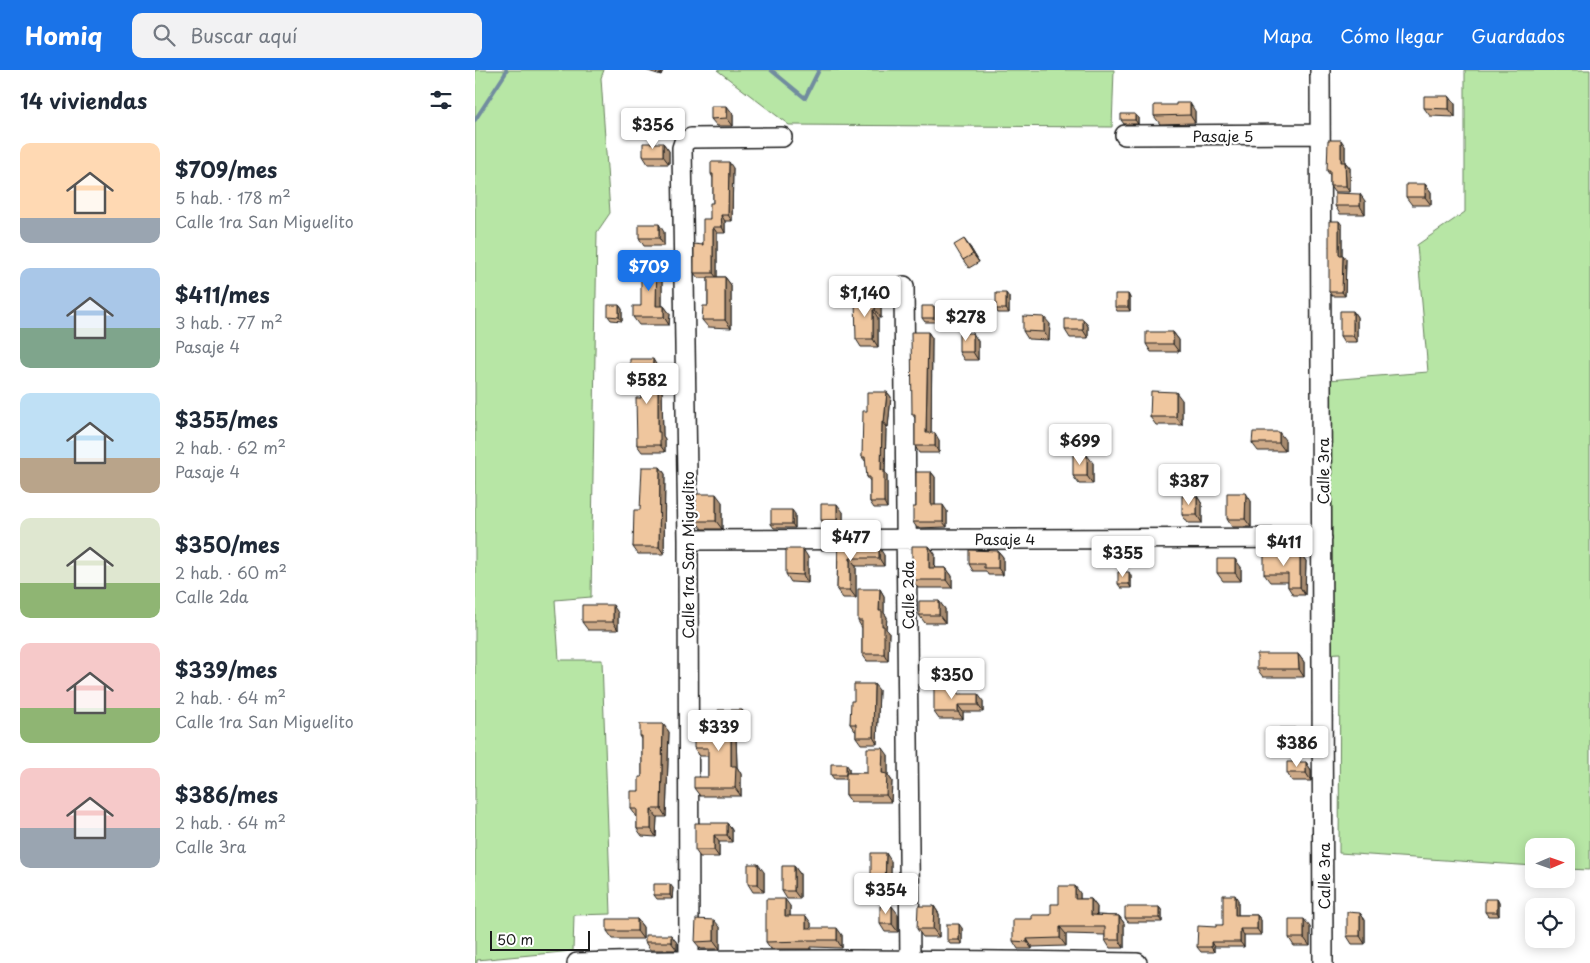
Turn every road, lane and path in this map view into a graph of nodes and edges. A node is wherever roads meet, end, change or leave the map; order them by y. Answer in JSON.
{"nodes":[{"id":1,"x":1320,"y":70,"type":"edge"},
{"id":2,"x":1320,"y":134,"type":"junction"},
{"id":3,"x":1125,"y":135,"type":"dead end"},
{"id":4,"x":782,"y":137,"type":"dead end"},
{"id":5,"x":904,"y":286,"type":"dead end"},
{"id":6,"x":907,"y":538,"type":"junction"},
{"id":7,"x":1322,"y":538,"type":"junction"},
{"id":8,"x":688,"y":540,"type":"junction"},
{"id":9,"x":689,"y":961,"type":"edge"},
{"id":10,"x":910,"y":961,"type":"edge"},
{"id":11,"x":577,"y":963,"type":"edge"},
{"id":12,"x":1137,"y":963,"type":"edge"},
{"id":13,"x":1323,"y":963,"type":"edge"}],
"edges":[{"from":1,"to":2,"type":"street","name":"Calle 3ra"},
{"from":2,"to":3,"type":"street","name":"Pasaje 5"},
{"from":2,"to":7,"type":"street","name":"Calle 3ra"},
{"from":4,"to":8,"type":"street","name":"Calle 1ra San Miguelito"},
{"from":5,"to":6,"type":"street","name":"Calle 2da"},
{"from":6,"to":7,"type":"street","name":"Pasaje 4"},
{"from":6,"to":8,"type":"street","name":"Pasaje 4"},
{"from":6,"to":10,"type":"street","name":"Calle 2da"},
{"from":7,"to":13,"type":"street","name":"Calle 3ra"},
{"from":8,"to":9,"type":"street","name":"Calle 1ra San Miguelito"},
{"from":9,"to":10,"type":"street"},
{"from":9,"to":11,"type":"street"},
{"from":10,"to":12,"type":"street"}]}
